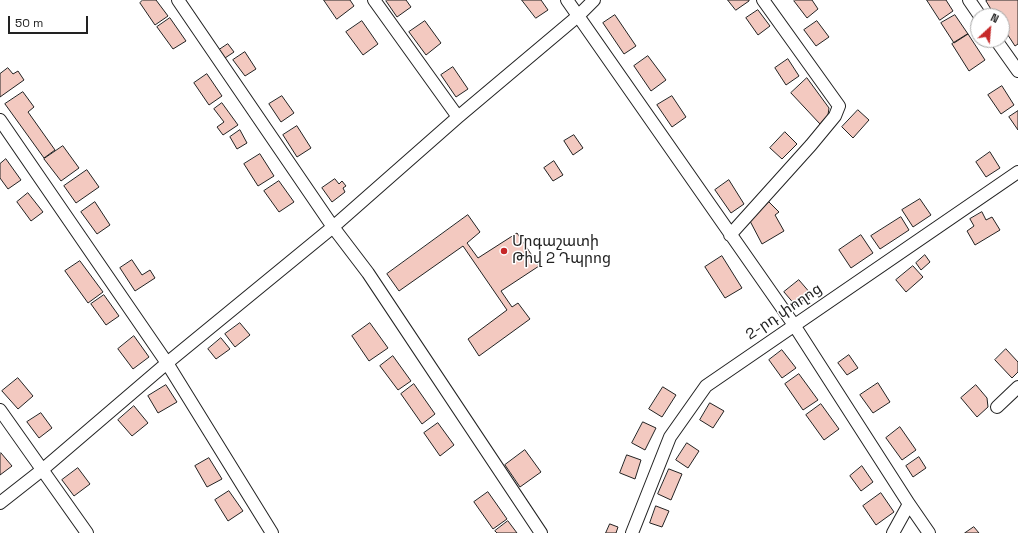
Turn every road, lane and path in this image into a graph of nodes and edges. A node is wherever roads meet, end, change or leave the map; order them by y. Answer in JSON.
{"nodes":[{"id":1,"x":178,"y":0,"type":"edge"},
{"id":2,"x":374,"y":0,"type":"edge"},
{"id":3,"x":567,"y":0,"type":"edge"},
{"id":4,"x":594,"y":0,"type":"edge"},
{"id":5,"x":763,"y":0,"type":"edge"},
{"id":6,"x":578,"y":16,"type":"junction"},
{"id":7,"x":1002,"y":48,"type":"edge"},
{"id":8,"x":1018,"y":72,"type":"edge"},
{"id":9,"x":458,"y":117,"type":"junction"},
{"id":10,"x":0,"y":120,"type":"edge"},
{"id":11,"x":1018,"y":172,"type":"edge"},
{"id":12,"x":333,"y":227,"type":"junction"},
{"id":13,"x":730,"y":235,"type":"junction"},
{"id":14,"x":794,"y":325,"type":"junction"},
{"id":15,"x":167,"y":363,"type":"junction"},
{"id":16,"x":1018,"y":387,"type":"edge"},
{"id":17,"x":997,"y":407,"type":"dead end"},
{"id":18,"x":0,"y":410,"type":"edge"},
{"id":19,"x":42,"y":470,"type":"junction"},
{"id":20,"x":0,"y":503,"type":"edge"},
{"id":21,"x":909,"y":504,"type":"junction"},
{"id":22,"x":87,"y":533,"type":"edge"},
{"id":23,"x":272,"y":533,"type":"edge"},
{"id":24,"x":541,"y":533,"type":"edge"},
{"id":25,"x":632,"y":533,"type":"edge"},
{"id":26,"x":893,"y":533,"type":"edge"},
{"id":27,"x":929,"y":533,"type":"edge"}],
"edges":[{"from":1,"to":12,"type":"street"},
{"from":2,"to":9,"type":"street"},
{"from":3,"to":6,"type":"street"},
{"from":4,"to":6,"type":"street"},
{"from":5,"to":13,"type":"street"},
{"from":6,"to":9,"type":"street"},
{"from":6,"to":13,"type":"street"},
{"from":7,"to":8,"type":"street"},
{"from":9,"to":12,"type":"street"},
{"from":10,"to":15,"type":"street"},
{"from":11,"to":14,"type":"street","name":"2-րդ փողոց"},
{"from":12,"to":15,"type":"street"},
{"from":12,"to":24,"type":"street"},
{"from":13,"to":14,"type":"street"},
{"from":14,"to":21,"type":"street"},
{"from":14,"to":25,"type":"street","name":"2-րդ փողոց"},
{"from":15,"to":19,"type":"street"},
{"from":15,"to":23,"type":"street"},
{"from":16,"to":17,"type":"street"},
{"from":18,"to":19,"type":"street"},
{"from":19,"to":20,"type":"street"},
{"from":19,"to":22,"type":"street"},
{"from":21,"to":26,"type":"street"},
{"from":21,"to":27,"type":"street"}]}
